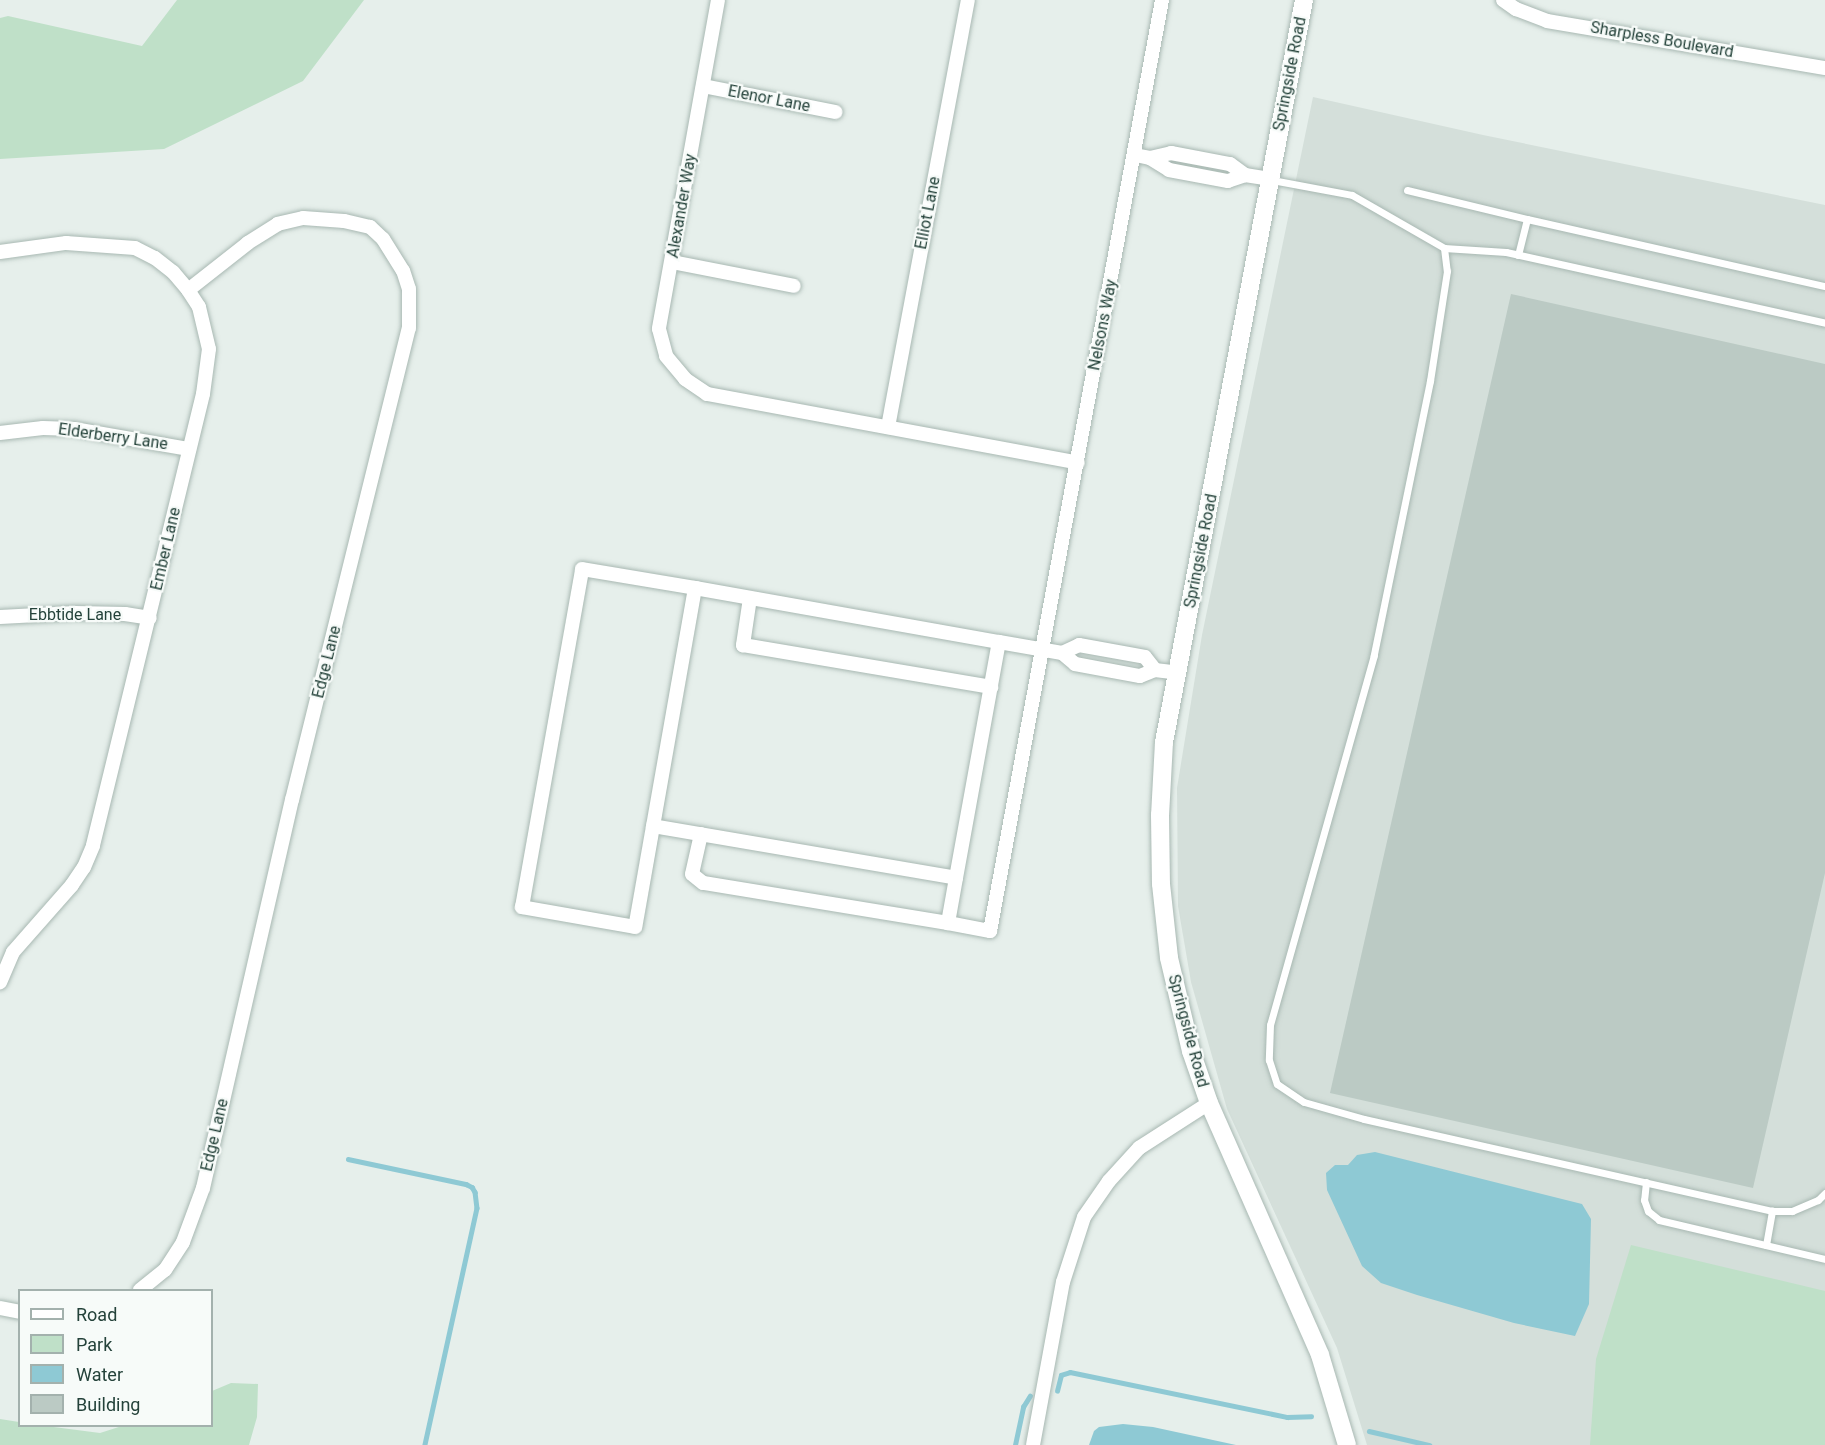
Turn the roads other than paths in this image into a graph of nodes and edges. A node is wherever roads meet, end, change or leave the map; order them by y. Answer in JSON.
{"nodes":[{"id":1,"x":718,"y":0,"type":"edge"},
{"id":2,"x":968,"y":0,"type":"edge"},
{"id":3,"x":1162,"y":0,"type":"edge"},
{"id":4,"x":1305,"y":0,"type":"edge"},
{"id":5,"x":1503,"y":0,"type":"edge"},
{"id":6,"x":1825,"y":68,"type":"edge"},
{"id":7,"x":703,"y":86,"type":"junction"},
{"id":8,"x":835,"y":112,"type":"dead end"},
{"id":9,"x":1135,"y":155,"type":"junction"},
{"id":10,"x":1270,"y":179,"type":"junction"},
{"id":11,"x":1407,"y":190,"type":"dead end"},
{"id":12,"x":1527,"y":219,"type":"junction"},
{"id":13,"x":1444,"y":248,"type":"junction"},
{"id":14,"x":0,"y":252,"type":"edge"},
{"id":15,"x":1518,"y":255,"type":"junction"},
{"id":16,"x":672,"y":262,"type":"junction"},
{"id":17,"x":794,"y":286,"type":"dead end"},
{"id":18,"x":1825,"y":286,"type":"edge"},
{"id":19,"x":188,"y":290,"type":"junction"},
{"id":20,"x":1825,"y":323,"type":"edge"},
{"id":21,"x":888,"y":427,"type":"junction"},
{"id":22,"x":0,"y":433,"type":"edge"},
{"id":23,"x":189,"y":449,"type":"junction"},
{"id":24,"x":1078,"y":462,"type":"junction"},
{"id":25,"x":695,"y":588,"type":"junction"},
{"id":26,"x":750,"y":598,"type":"junction"},
{"id":27,"x":0,"y":617,"type":"edge"},
{"id":28,"x":150,"y":618,"type":"junction"},
{"id":29,"x":999,"y":642,"type":"junction"},
{"id":30,"x":1042,"y":650,"type":"junction"},
{"id":31,"x":1062,"y":652,"type":"junction"},
{"id":32,"x":1155,"y":670,"type":"junction"},
{"id":33,"x":1178,"y":673,"type":"junction"},
{"id":34,"x":991,"y":687,"type":"junction"},
{"id":35,"x":653,"y":826,"type":"junction"},
{"id":36,"x":701,"y":834,"type":"junction"},
{"id":37,"x":956,"y":878,"type":"junction"},
{"id":38,"x":948,"y":923,"type":"junction"},
{"id":39,"x":0,"y":982,"type":"edge"},
{"id":40,"x":1209,"y":1102,"type":"junction"},
{"id":41,"x":1646,"y":1182,"type":"junction"},
{"id":42,"x":1825,"y":1193,"type":"edge"},
{"id":43,"x":1772,"y":1211,"type":"junction"},
{"id":44,"x":1766,"y":1245,"type":"junction"},
{"id":45,"x":1825,"y":1259,"type":"edge"},
{"id":46,"x":141,"y":1289,"type":"edge"},
{"id":47,"x":0,"y":1308,"type":"edge"},
{"id":48,"x":18,"y":1312,"type":"edge"},
{"id":49,"x":1033,"y":1445,"type":"edge"},
{"id":50,"x":1347,"y":1445,"type":"edge"}],
"edges":[{"from":1,"to":7,"type":"street","name":"Alexander Way"},
{"from":2,"to":21,"type":"street","name":"Elliot Lane"},
{"from":3,"to":9,"type":"street","name":"Nelsons Way"},
{"from":4,"to":10,"type":"main road","name":"Springside Road"},
{"from":5,"to":6,"type":"street","name":"Sharpless Boulevard"},
{"from":7,"to":8,"type":"street","name":"Elenor Lane"},
{"from":7,"to":16,"type":"street","name":"Alexander Way"},
{"from":9,"to":10,"type":"street"},
{"from":9,"to":24,"type":"street","name":"Nelsons Way"},
{"from":10,"to":13,"type":"lane"},
{"from":10,"to":33,"type":"main road","name":"Springside Road"},
{"from":11,"to":12,"type":"lane"},
{"from":12,"to":15,"type":"lane"},
{"from":12,"to":18,"type":"lane"},
{"from":13,"to":15,"type":"lane"},
{"from":13,"to":41,"type":"lane"},
{"from":14,"to":19,"type":"street","name":"Ember Lane"},
{"from":15,"to":20,"type":"lane"},
{"from":16,"to":17,"type":"street"},
{"from":16,"to":21,"type":"street","name":"Alexander Way"},
{"from":19,"to":23,"type":"street","name":"Ember Lane"},
{"from":19,"to":46,"type":"street","name":"Edge Lane"},
{"from":21,"to":24,"type":"street"},
{"from":22,"to":23,"type":"street","name":"Elderberry Lane"},
{"from":23,"to":28,"type":"street","name":"Ember Lane"},
{"from":24,"to":30,"type":"street","name":"Nelsons Way"},
{"from":25,"to":26,"type":"street"},
{"from":25,"to":35,"type":"street"},
{"from":25,"to":35,"type":"street"},
{"from":26,"to":29,"type":"street"},
{"from":26,"to":34,"type":"street"},
{"from":27,"to":28,"type":"street","name":"Ebbtide Lane"},
{"from":28,"to":39,"type":"street","name":"Ember Lane"},
{"from":29,"to":30,"type":"street"},
{"from":29,"to":34,"type":"street"},
{"from":30,"to":31,"type":"street"},
{"from":30,"to":38,"type":"street","name":"Nelsons Way"},
{"from":31,"to":32,"type":"street"},
{"from":31,"to":32,"type":"street"},
{"from":32,"to":33,"type":"street"},
{"from":33,"to":40,"type":"main road","name":"Springside Road"},
{"from":34,"to":37,"type":"street"},
{"from":35,"to":36,"type":"street"},
{"from":36,"to":37,"type":"street"},
{"from":36,"to":38,"type":"street"},
{"from":37,"to":38,"type":"street"},
{"from":40,"to":49,"type":"street","name":"Springside Road"},
{"from":40,"to":50,"type":"main road","name":"Springside Road"},
{"from":41,"to":43,"type":"lane"},
{"from":41,"to":44,"type":"lane"},
{"from":42,"to":43,"type":"lane"},
{"from":43,"to":44,"type":"lane"},
{"from":44,"to":45,"type":"lane"},
{"from":47,"to":48,"type":"street"}]}
